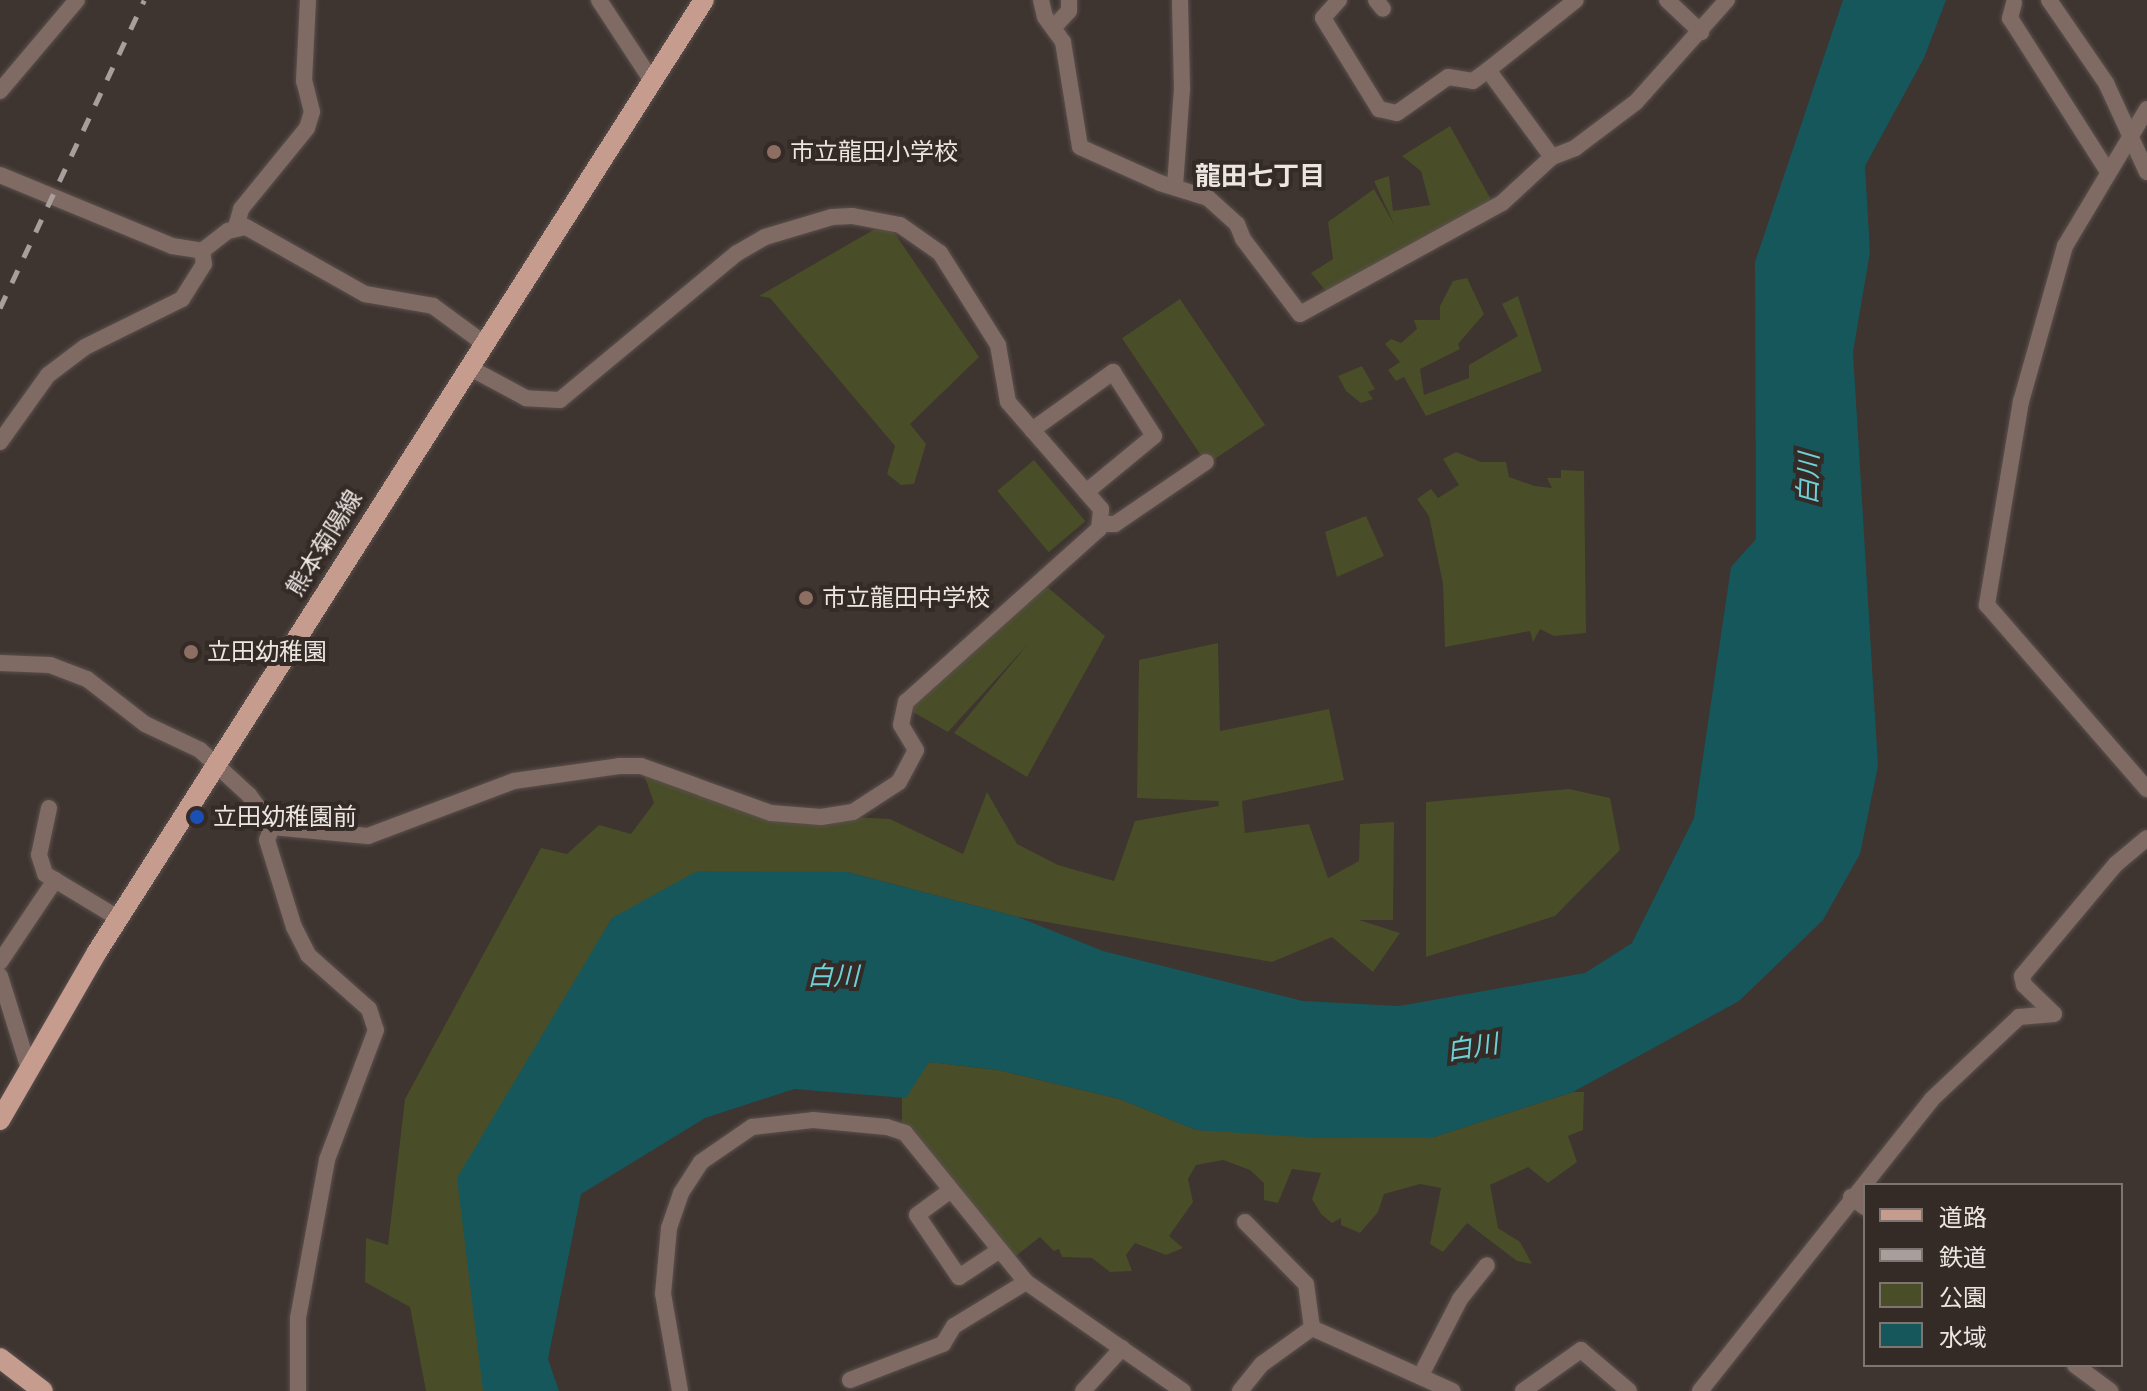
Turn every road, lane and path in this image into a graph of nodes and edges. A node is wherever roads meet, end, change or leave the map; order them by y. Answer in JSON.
{"nodes":[{"id":1,"x":77,"y":0,"type":"edge"},
{"id":2,"x":308,"y":0,"type":"edge"},
{"id":3,"x":599,"y":0,"type":"edge"},
{"id":4,"x":704,"y":0,"type":"edge"},
{"id":5,"x":1041,"y":0,"type":"edge"},
{"id":6,"x":1069,"y":0,"type":"edge"},
{"id":7,"x":1180,"y":0,"type":"edge"},
{"id":8,"x":1339,"y":0,"type":"edge"},
{"id":9,"x":1576,"y":0,"type":"edge"},
{"id":10,"x":1667,"y":0,"type":"edge"},
{"id":11,"x":1727,"y":0,"type":"edge"},
{"id":12,"x":2049,"y":0,"type":"edge"},
{"id":13,"x":2014,"y":3,"type":"dead end"},
{"id":14,"x":1053,"y":28,"type":"junction"},
{"id":15,"x":1701,"y":32,"type":"junction"},
{"id":16,"x":1488,"y":70,"type":"junction"},
{"id":17,"x":652,"y":81,"type":"junction"},
{"id":18,"x":0,"y":91,"type":"edge"},
{"id":19,"x":2147,"y":109,"type":"edge"},
{"id":20,"x":2129,"y":133,"type":"junction"},
{"id":21,"x":1552,"y":157,"type":"junction"},
{"id":22,"x":2107,"y":170,"type":"junction"},
{"id":23,"x":2147,"y":172,"type":"edge"},
{"id":24,"x":0,"y":175,"type":"edge"},
{"id":25,"x":1175,"y":186,"type":"junction"},
{"id":26,"x":236,"y":227,"type":"junction"},
{"id":27,"x":202,"y":251,"type":"junction"},
{"id":28,"x":486,"y":345,"type":"junction"},
{"id":29,"x":470,"y":368,"type":"junction"},
{"id":30,"x":1032,"y":430,"type":"junction"},
{"id":31,"x":0,"y":442,"type":"edge"},
{"id":32,"x":1206,"y":462,"type":"dead end"},
{"id":33,"x":1086,"y":492,"type":"junction"},
{"id":34,"x":1101,"y":524,"type":"junction"},
{"id":35,"x":0,"y":663,"type":"edge"},
{"id":36,"x":216,"y":764,"type":"junction"},
{"id":37,"x":2147,"y":789,"type":"edge"},
{"id":38,"x":49,"y":808,"type":"dead end"},
{"id":39,"x":272,"y":827,"type":"junction"},
{"id":40,"x":2147,"y":838,"type":"edge"},
{"id":41,"x":55,"y":880,"type":"junction"},
{"id":42,"x":118,"y":918,"type":"junction"},
{"id":43,"x":0,"y":962,"type":"edge"},
{"id":44,"x":0,"y":976,"type":"edge"},
{"id":45,"x":28,"y":1066,"type":"junction"},
{"id":46,"x":6,"y":1094,"type":"edge"},
{"id":47,"x":0,"y":1120,"type":"edge"},
{"id":48,"x":1872,"y":1183,"type":"edge"},
{"id":49,"x":951,"y":1190,"type":"junction"},
{"id":50,"x":1858,"y":1202,"type":"edge"},
{"id":51,"x":1245,"y":1222,"type":"dead end"},
{"id":52,"x":1000,"y":1250,"type":"junction"},
{"id":53,"x":1487,"y":1265,"type":"dead end"},
{"id":54,"x":1026,"y":1282,"type":"junction"},
{"id":55,"x":1312,"y":1328,"type":"junction"},
{"id":56,"x":1122,"y":1348,"type":"junction"},
{"id":57,"x":0,"y":1358,"type":"edge"},
{"id":58,"x":2078,"y":1367,"type":"edge"},
{"id":59,"x":1421,"y":1375,"type":"junction"},
{"id":60,"x":850,"y":1380,"type":"dead end"},
{"id":61,"x":298,"y":1385,"type":"edge"},
{"id":62,"x":43,"y":1391,"type":"edge"},
{"id":63,"x":282,"y":1391,"type":"edge"},
{"id":64,"x":680,"y":1391,"type":"edge"},
{"id":65,"x":1083,"y":1391,"type":"edge"},
{"id":66,"x":1183,"y":1391,"type":"edge"},
{"id":67,"x":1240,"y":1391,"type":"edge"},
{"id":68,"x":1452,"y":1391,"type":"edge"},
{"id":69,"x":1523,"y":1391,"type":"edge"},
{"id":70,"x":1629,"y":1391,"type":"edge"},
{"id":71,"x":1700,"y":1391,"type":"edge"},
{"id":72,"x":2110,"y":1391,"type":"edge"}],
"edges":[{"from":1,"to":18,"type":"street"},
{"from":2,"to":26,"type":"street"},
{"from":3,"to":17,"type":"street"},
{"from":4,"to":17,"type":"main road","name":"熊本菊陽線"},
{"from":5,"to":14,"type":"street"},
{"from":6,"to":14,"type":"street"},
{"from":7,"to":25,"type":"street"},
{"from":8,"to":16,"type":"street"},
{"from":9,"to":16,"type":"street"},
{"from":10,"to":15,"type":"street"},
{"from":11,"to":15,"type":"street"},
{"from":12,"to":20,"type":"street"},
{"from":13,"to":22,"type":"street"},
{"from":14,"to":25,"type":"street"},
{"from":15,"to":21,"type":"street"},
{"from":16,"to":21,"type":"street"},
{"from":17,"to":28,"type":"main road","name":"熊本菊陽線"},
{"from":19,"to":20,"type":"street"},
{"from":20,"to":22,"type":"street"},
{"from":20,"to":23,"type":"street"},
{"from":21,"to":25,"type":"street"},
{"from":22,"to":37,"type":"street"},
{"from":24,"to":27,"type":"street"},
{"from":26,"to":27,"type":"street"},
{"from":26,"to":28,"type":"street"},
{"from":27,"to":31,"type":"street"},
{"from":28,"to":29,"type":"main road","name":"熊本菊陽線"},
{"from":29,"to":30,"type":"street"},
{"from":29,"to":36,"type":"main road","name":"熊本菊陽線"},
{"from":30,"to":33,"type":"street"},
{"from":30,"to":33,"type":"street"},
{"from":32,"to":34,"type":"street"},
{"from":33,"to":34,"type":"street"},
{"from":34,"to":39,"type":"street"},
{"from":35,"to":36,"type":"street"},
{"from":36,"to":39,"type":"street"},
{"from":36,"to":42,"type":"main road","name":"熊本菊陽線"},
{"from":38,"to":41,"type":"street"},
{"from":39,"to":61,"type":"street"},
{"from":40,"to":48,"type":"street"},
{"from":41,"to":42,"type":"street"},
{"from":41,"to":43,"type":"street"},
{"from":42,"to":45,"type":"main road","name":"熊本菊陽線"},
{"from":44,"to":45,"type":"street"},
{"from":45,"to":46,"type":"main road","name":"熊本菊陽線"},
{"from":46,"to":47,"type":"main road","name":"熊本菊陽線"},
{"from":49,"to":52,"type":"street"},
{"from":49,"to":52,"type":"street"},
{"from":49,"to":64,"type":"street"},
{"from":50,"to":71,"type":"street"},
{"from":51,"to":55,"type":"street"},
{"from":52,"to":54,"type":"street"},
{"from":53,"to":59,"type":"street"},
{"from":54,"to":56,"type":"street"},
{"from":54,"to":60,"type":"street"},
{"from":55,"to":59,"type":"street"},
{"from":55,"to":67,"type":"street"},
{"from":56,"to":65,"type":"street"},
{"from":56,"to":66,"type":"street"},
{"from":57,"to":62,"type":"main road"},
{"from":58,"to":72,"type":"street"},
{"from":59,"to":68,"type":"street"},
{"from":61,"to":63,"type":"street"},
{"from":69,"to":70,"type":"street"}]}
